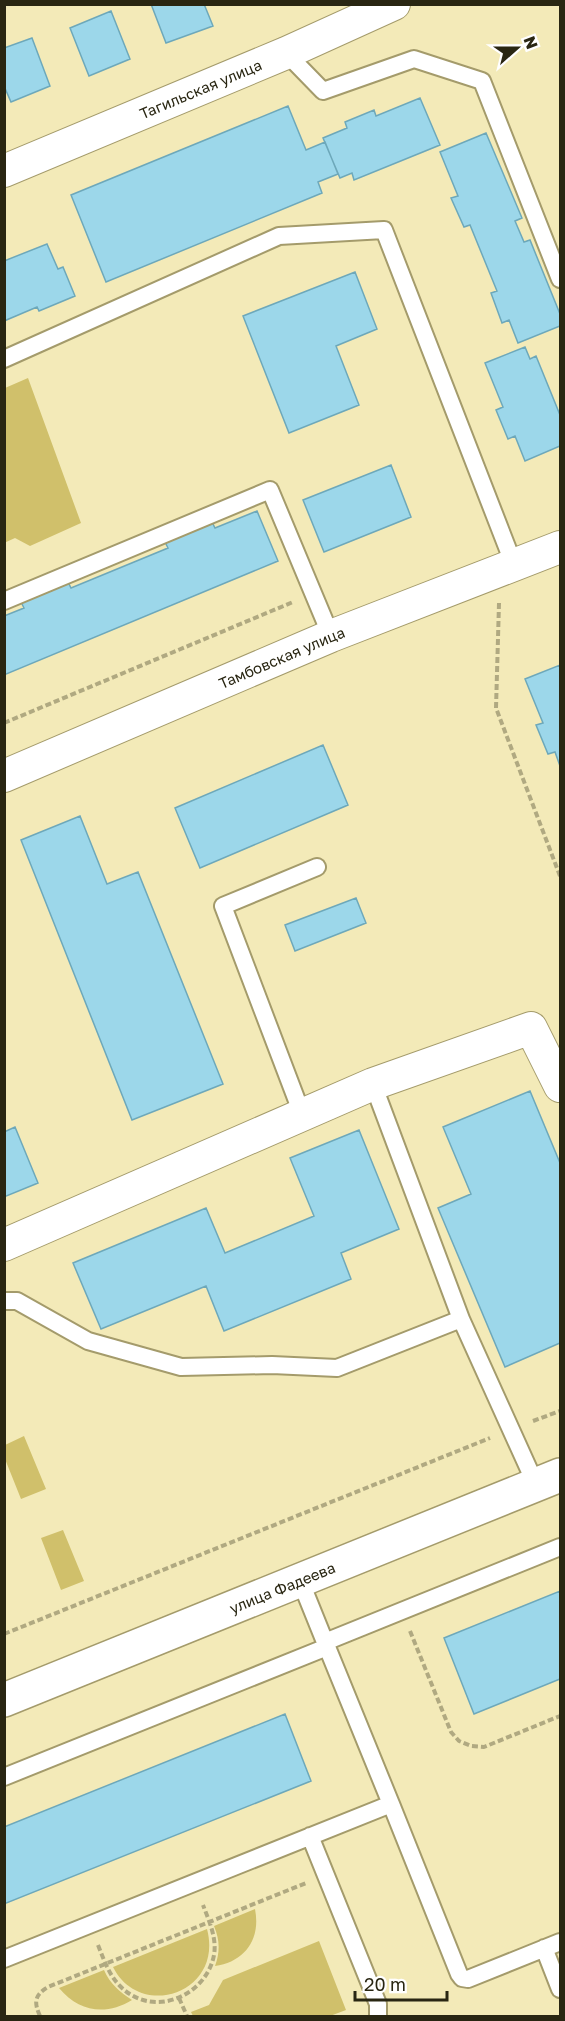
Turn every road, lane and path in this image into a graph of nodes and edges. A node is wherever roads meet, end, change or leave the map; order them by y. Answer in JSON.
{"nodes":[{"id":1,"x":394,"y":4,"type":"edge"},
{"id":2,"x":286,"y":52,"type":"junction"},
{"id":3,"x":4,"y":171,"type":"edge"},
{"id":4,"x":561,"y":279,"type":"edge"},
{"id":5,"x":4,"y":359,"type":"edge"},
{"id":6,"x":561,"y":547,"type":"edge"},
{"id":7,"x":507,"y":568,"type":"junction"},
{"id":8,"x":313,"y":594,"type":"junction"},
{"id":9,"x":4,"y":601,"type":"edge"},
{"id":10,"x":331,"y":636,"type":"junction"},
{"id":11,"x":4,"y":723,"type":"edge"},
{"id":12,"x":4,"y":776,"type":"edge"},
{"id":13,"x":317,"y":867,"type":"dead end"},
{"id":14,"x":561,"y":876,"type":"edge"},
{"id":15,"x":373,"y":1084,"type":"junction"},
{"id":16,"x":561,"y":1086,"type":"edge"},
{"id":17,"x":302,"y":1114,"type":"junction"},
{"id":18,"x":4,"y":1245,"type":"edge"},
{"id":19,"x":4,"y":1301,"type":"edge"},
{"id":20,"x":461,"y":1319,"type":"junction"},
{"id":21,"x":561,"y":1411,"type":"edge"},
{"id":22,"x":511,"y":1429,"type":"junction"},
{"id":23,"x":548,"y":1480,"type":"edge"},
{"id":24,"x":561,"y":1547,"type":"edge"},
{"id":25,"x":300,"y":1580,"type":"junction"},
{"id":26,"x":402,"y":1611,"type":"junction"},
{"id":27,"x":4,"y":1634,"type":"edge"},
{"id":28,"x":326,"y":1644,"type":"junction"},
{"id":29,"x":4,"y":1700,"type":"edge"},
{"id":30,"x":561,"y":1716,"type":"edge"},
{"id":31,"x":4,"y":1777,"type":"edge"},
{"id":32,"x":391,"y":1804,"type":"junction"},
{"id":33,"x":310,"y":1836,"type":"junction"},
{"id":34,"x":307,"y":1883,"type":"dead end"},
{"id":35,"x":209,"y":1922,"type":"junction"},
{"id":36,"x":561,"y":1942,"type":"edge"},
{"id":37,"x":544,"y":1948,"type":"junction"},
{"id":38,"x":4,"y":1959,"type":"edge"},
{"id":39,"x":106,"y":1964,"type":"junction"},
{"id":40,"x":561,"y":1989,"type":"edge"},
{"id":41,"x":179,"y":1998,"type":"junction"},
{"id":42,"x":40,"y":2016,"type":"edge"},
{"id":43,"x":187,"y":2016,"type":"edge"},
{"id":44,"x":378,"y":2016,"type":"edge"}],
"edges":[{"from":1,"to":2,"type":"street","name":"Тагильская улица"},
{"from":2,"to":3,"type":"street","name":"Тагильская улица"},
{"from":2,"to":4,"type":"lane"},
{"from":5,"to":7,"type":"lane"},
{"from":6,"to":7,"type":"street","name":"Тамбовская улица"},
{"from":7,"to":10,"type":"street","name":"Тамбовская улица"},
{"from":7,"to":14,"type":"path"},
{"from":8,"to":9,"type":"lane"},
{"from":8,"to":10,"type":"lane"},
{"from":8,"to":11,"type":"path"},
{"from":10,"to":12,"type":"street","name":"Тамбовская улица"},
{"from":13,"to":17,"type":"lane"},
{"from":15,"to":16,"type":"street"},
{"from":15,"to":17,"type":"street"},
{"from":15,"to":20,"type":"lane"},
{"from":17,"to":18,"type":"street"},
{"from":19,"to":20,"type":"lane"},
{"from":20,"to":22,"type":"lane"},
{"from":21,"to":22,"type":"path"},
{"from":22,"to":23,"type":"lane"},
{"from":22,"to":27,"type":"path"},
{"from":23,"to":25,"type":"street","name":"улица Фадеева"},
{"from":24,"to":26,"type":"lane"},
{"from":25,"to":28,"type":"lane"},
{"from":25,"to":29,"type":"street","name":"улица Фадеева"},
{"from":26,"to":28,"type":"lane"},
{"from":26,"to":30,"type":"path"},
{"from":28,"to":31,"type":"lane"},
{"from":28,"to":32,"type":"lane"},
{"from":32,"to":33,"type":"lane"},
{"from":32,"to":37,"type":"lane"},
{"from":33,"to":38,"type":"lane"},
{"from":33,"to":44,"type":"lane"},
{"from":34,"to":35,"type":"path"},
{"from":35,"to":39,"type":"path"},
{"from":35,"to":41,"type":"path"},
{"from":36,"to":37,"type":"lane"},
{"from":37,"to":40,"type":"lane"},
{"from":39,"to":41,"type":"path"},
{"from":39,"to":42,"type":"path"},
{"from":41,"to":43,"type":"path"}]}
